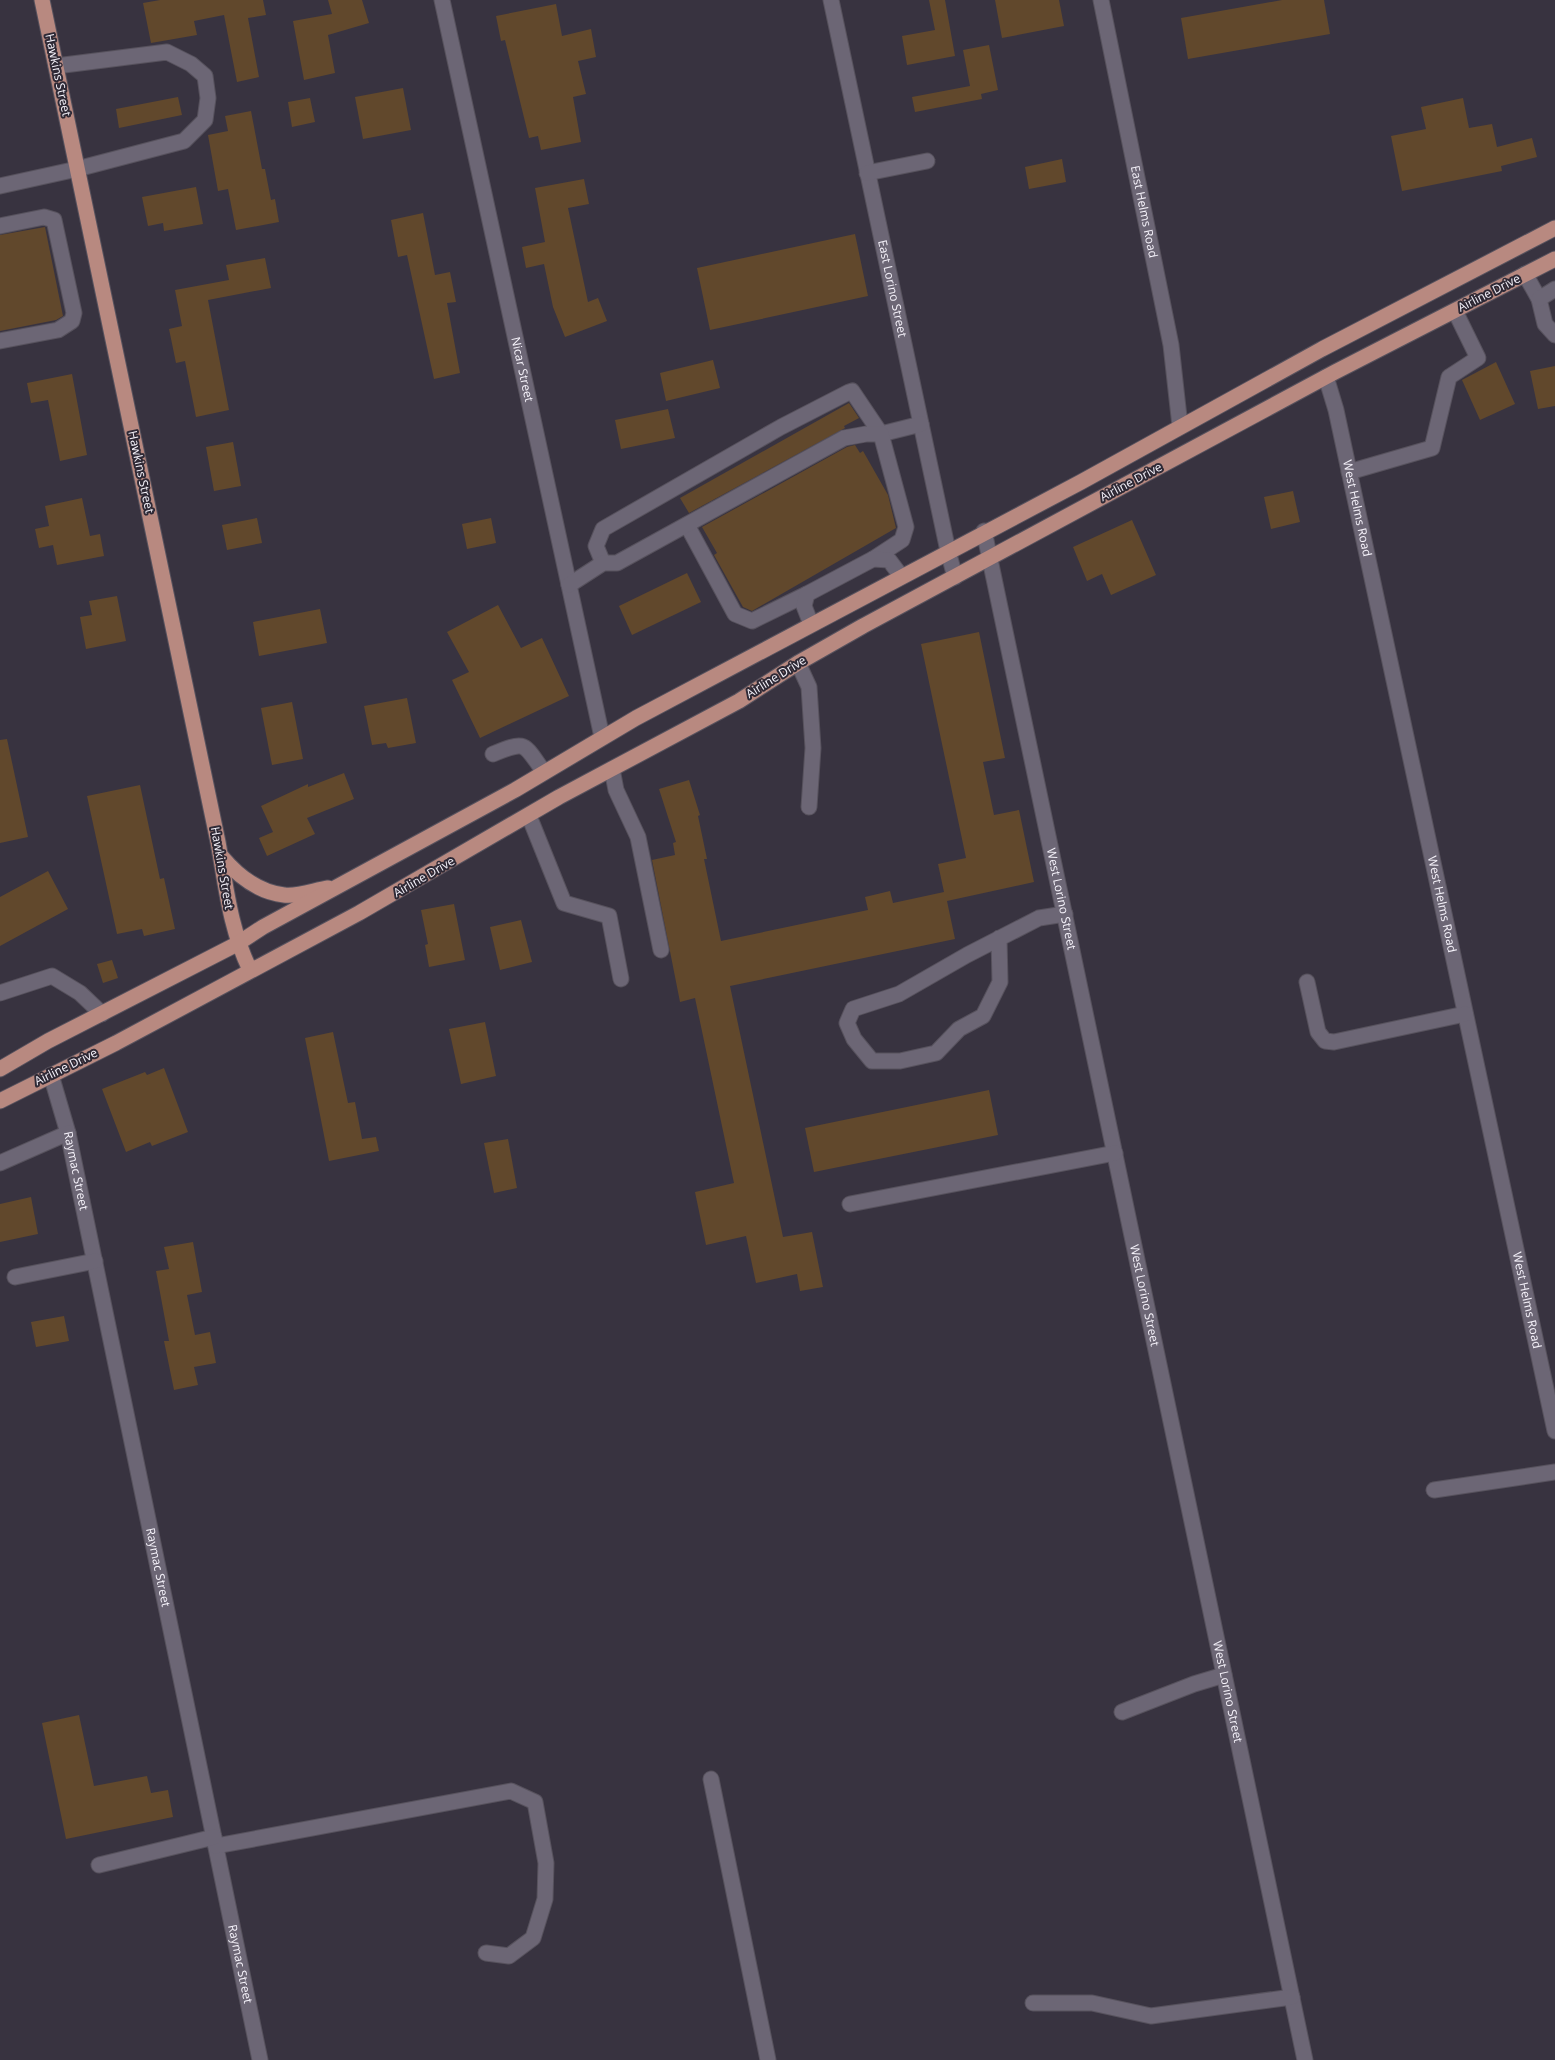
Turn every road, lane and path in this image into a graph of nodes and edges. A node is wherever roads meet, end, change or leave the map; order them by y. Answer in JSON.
{"nodes":[{"id":1,"x":42,"y":0,"type":"edge"},
{"id":2,"x":442,"y":0,"type":"edge"},
{"id":3,"x":831,"y":0,"type":"edge"},
{"id":4,"x":1102,"y":0,"type":"edge"},
{"id":5,"x":56,"y":66,"type":"junction"},
{"id":6,"x":927,"y":161,"type":"dead end"},
{"id":7,"x":77,"y":169,"type":"junction"},
{"id":8,"x":867,"y":173,"type":"junction"},
{"id":9,"x":0,"y":186,"type":"edge"},
{"id":10,"x":0,"y":226,"type":"edge"},
{"id":11,"x":1555,"y":228,"type":"edge"},
{"id":12,"x":1555,"y":259,"type":"edge"},
{"id":13,"x":1525,"y":274,"type":"junction"},
{"id":14,"x":1555,"y":289,"type":"edge"},
{"id":15,"x":1539,"y":298,"type":"junction"},
{"id":16,"x":1455,"y":311,"type":"junction"},
{"id":17,"x":1555,"y":335,"type":"edge"},
{"id":18,"x":0,"y":341,"type":"edge"},
{"id":19,"x":1326,"y":377,"type":"junction"},
{"id":20,"x":920,"y":424,"type":"junction"},
{"id":21,"x":1180,"y":426,"type":"junction"},
{"id":22,"x":881,"y":434,"type":"junction"},
{"id":23,"x":1349,"y":472,"type":"junction"},
{"id":24,"x":687,"y":525,"type":"junction"},
{"id":25,"x":984,"y":531,"type":"junction"},
{"id":26,"x":948,"y":551,"type":"junction"},
{"id":27,"x":873,"y":559,"type":"junction"},
{"id":28,"x":990,"y":559,"type":"junction"},
{"id":29,"x":603,"y":563,"type":"junction"},
{"id":30,"x":901,"y":576,"type":"junction"},
{"id":31,"x":955,"y":578,"type":"junction"},
{"id":32,"x":569,"y":586,"type":"junction"},
{"id":33,"x":807,"y":594,"type":"junction"},
{"id":34,"x":811,"y":624,"type":"junction"},
{"id":35,"x":798,"y":663,"type":"junction"},
{"id":36,"x":602,"y":737,"type":"junction"},
{"id":37,"x":493,"y":754,"type":"dead end"},
{"id":38,"x":612,"y":769,"type":"junction"},
{"id":39,"x":544,"y":772,"type":"junction"},
{"id":40,"x":808,"y":807,"type":"dead end"},
{"id":41,"x":529,"y":816,"type":"junction"},
{"id":42,"x":221,"y":856,"type":"junction"},
{"id":43,"x":344,"y":885,"type":"junction"},
{"id":44,"x":1065,"y":914,"type":"junction"},
{"id":45,"x":999,"y":938,"type":"junction"},
{"id":46,"x":237,"y":944,"type":"junction"},
{"id":47,"x":661,"y":950,"type":"dead end"},
{"id":48,"x":250,"y":970,"type":"junction"},
{"id":49,"x":621,"y":979,"type":"dead end"},
{"id":50,"x":1307,"y":982,"type":"dead end"},
{"id":51,"x":0,"y":993,"type":"edge"},
{"id":52,"x":102,"y":1014,"type":"junction"},
{"id":53,"x":1465,"y":1014,"type":"junction"},
{"id":54,"x":0,"y":1069,"type":"edge"},
{"id":55,"x":51,"y":1075,"type":"junction"},
{"id":56,"x":0,"y":1100,"type":"edge"},
{"id":57,"x":68,"y":1133,"type":"junction"},
{"id":58,"x":1115,"y":1153,"type":"junction"},
{"id":59,"x":0,"y":1163,"type":"edge"},
{"id":60,"x":850,"y":1204,"type":"dead end"},
{"id":61,"x":95,"y":1262,"type":"junction"},
{"id":62,"x":15,"y":1277,"type":"dead end"},
{"id":63,"x":1555,"y":1431,"type":"edge"},
{"id":64,"x":1555,"y":1472,"type":"edge"},
{"id":65,"x":1434,"y":1490,"type":"dead end"},
{"id":66,"x":1224,"y":1675,"type":"junction"},
{"id":67,"x":1122,"y":1712,"type":"dead end"},
{"id":68,"x":711,"y":1779,"type":"dead end"},
{"id":69,"x":215,"y":1842,"type":"junction"},
{"id":70,"x":99,"y":1865,"type":"dead end"},
{"id":71,"x":486,"y":1953,"type":"dead end"},
{"id":72,"x":1292,"y":1997,"type":"junction"},
{"id":73,"x":1033,"y":2003,"type":"dead end"},
{"id":74,"x":260,"y":2060,"type":"edge"},
{"id":75,"x":768,"y":2060,"type":"edge"},
{"id":76,"x":1305,"y":2060,"type":"edge"}],
"edges":[{"from":1,"to":5,"type":"main road","name":"Hawkins Street"},
{"from":2,"to":32,"type":"street","name":"Nicar Street"},
{"from":3,"to":8,"type":"street","name":"East Lorino Street"},
{"from":4,"to":21,"type":"street","name":"East Helms Road"},
{"from":5,"to":7,"type":"main road","name":"Hawkins Street"},
{"from":5,"to":7,"type":"street"},
{"from":6,"to":8,"type":"street"},
{"from":7,"to":9,"type":"street"},
{"from":7,"to":42,"type":"main road","name":"Hawkins Street"},
{"from":8,"to":20,"type":"street","name":"East Lorino Street"},
{"from":10,"to":18,"type":"street"},
{"from":11,"to":21,"type":"main road","name":"Airline Drive"},
{"from":12,"to":13,"type":"main road","name":"Airline Drive"},
{"from":13,"to":15,"type":"street"},
{"from":13,"to":16,"type":"main road","name":"Airline Drive"},
{"from":14,"to":15,"type":"street"},
{"from":15,"to":17,"type":"street"},
{"from":16,"to":19,"type":"main road","name":"Airline Drive"},
{"from":16,"to":23,"type":"street"},
{"from":19,"to":23,"type":"street","name":"West Helms Road"},
{"from":19,"to":28,"type":"main road","name":"Airline Drive"},
{"from":20,"to":22,"type":"street"},
{"from":20,"to":26,"type":"street","name":"East Lorino Street"},
{"from":21,"to":25,"type":"main road","name":"Airline Drive"},
{"from":22,"to":24,"type":"street"},
{"from":22,"to":27,"type":"street"},
{"from":22,"to":29,"type":"street"},
{"from":23,"to":53,"type":"street","name":"West Helms Road"},
{"from":24,"to":29,"type":"street"},
{"from":24,"to":33,"type":"street"},
{"from":25,"to":26,"type":"main road","name":"Airline Drive"},
{"from":25,"to":28,"type":"street","name":"West Lorino Street"},
{"from":26,"to":30,"type":"main road","name":"Airline Drive"},
{"from":26,"to":31,"type":"street","name":"East Lorino Street"},
{"from":27,"to":30,"type":"street"},
{"from":27,"to":33,"type":"street"},
{"from":28,"to":31,"type":"main road","name":"Airline Drive"},
{"from":28,"to":44,"type":"street","name":"West Lorino Street"},
{"from":29,"to":32,"type":"street"},
{"from":30,"to":34,"type":"main road","name":"Airline Drive"},
{"from":31,"to":35,"type":"main road","name":"Airline Drive"},
{"from":32,"to":36,"type":"street","name":"Nicar Street"},
{"from":33,"to":34,"type":"street"},
{"from":34,"to":36,"type":"main road","name":"Airline Drive"},
{"from":35,"to":38,"type":"main road","name":"Airline Drive"},
{"from":35,"to":40,"type":"street"},
{"from":36,"to":39,"type":"main road","name":"Airline Drive"},
{"from":37,"to":39,"type":"street"},
{"from":38,"to":41,"type":"main road","name":"Airline Drive"},
{"from":38,"to":47,"type":"street"},
{"from":39,"to":43,"type":"main road","name":"Airline Drive"},
{"from":41,"to":48,"type":"main road","name":"Airline Drive"},
{"from":41,"to":49,"type":"street"},
{"from":42,"to":43,"type":"main road"},
{"from":42,"to":46,"type":"main road","name":"Hawkins Street"},
{"from":43,"to":46,"type":"main road","name":"Airline Drive"},
{"from":44,"to":45,"type":"street"},
{"from":44,"to":58,"type":"street","name":"West Lorino Street"},
{"from":45,"to":45,"type":"street"},
{"from":46,"to":48,"type":"main road","name":"Hawkins Street"},
{"from":46,"to":52,"type":"main road","name":"Airline Drive"},
{"from":48,"to":55,"type":"main road","name":"Airline Drive"},
{"from":50,"to":53,"type":"street"},
{"from":51,"to":52,"type":"street"},
{"from":52,"to":54,"type":"main road","name":"Airline Drive"},
{"from":53,"to":63,"type":"street","name":"West Helms Road"},
{"from":55,"to":56,"type":"main road","name":"Airline Drive"},
{"from":55,"to":57,"type":"street","name":"Raymac Street"},
{"from":57,"to":59,"type":"street"},
{"from":57,"to":61,"type":"street","name":"Raymac Street"},
{"from":58,"to":60,"type":"street"},
{"from":58,"to":66,"type":"street","name":"West Lorino Street"},
{"from":61,"to":62,"type":"street"},
{"from":61,"to":69,"type":"street","name":"Raymac Street"},
{"from":64,"to":65,"type":"street"},
{"from":66,"to":67,"type":"street"},
{"from":66,"to":72,"type":"street","name":"West Lorino Street"},
{"from":68,"to":75,"type":"street"},
{"from":69,"to":70,"type":"street"},
{"from":69,"to":71,"type":"street"},
{"from":69,"to":74,"type":"street","name":"Raymac Street"},
{"from":72,"to":73,"type":"street"},
{"from":72,"to":76,"type":"street","name":"West Lorino Street"}]}
